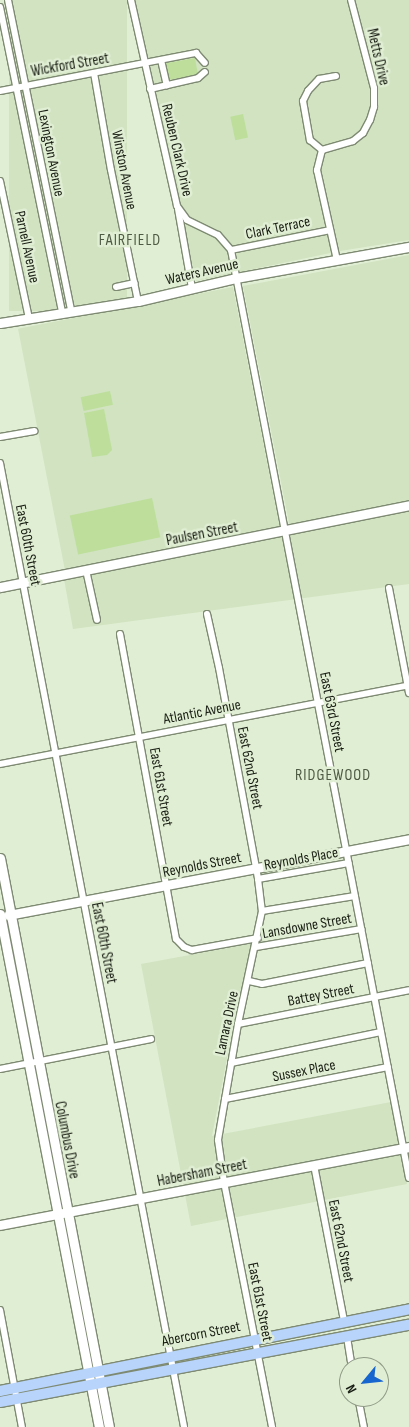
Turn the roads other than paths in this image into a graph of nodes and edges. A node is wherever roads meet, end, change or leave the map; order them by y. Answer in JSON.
{"nodes":[{"id":1,"x":8,"y":0,"type":"edge"},
{"id":2,"x":131,"y":0,"type":"edge"},
{"id":3,"x":351,"y":0,"type":"edge"},
{"id":4,"x":0,"y":7,"type":"edge"},
{"id":5,"x":161,"y":60,"type":"junction"},
{"id":6,"x":205,"y":63,"type":"dead end"},
{"id":7,"x":144,"y":64,"type":"junction"},
{"id":8,"x":205,"y":72,"type":"dead end"},
{"id":9,"x":94,"y":73,"type":"junction"},
{"id":10,"x":336,"y":76,"type":"dead end"},
{"id":11,"x":167,"y":85,"type":"junction"},
{"id":12,"x":25,"y":86,"type":"junction"},
{"id":13,"x":16,"y":87,"type":"junction"},
{"id":14,"x":150,"y":89,"type":"junction"},
{"id":15,"x":0,"y":90,"type":"edge"},
{"id":16,"x":322,"y":150,"type":"junction"},
{"id":17,"x":0,"y":181,"type":"edge"},
{"id":18,"x":48,"y":199,"type":"junction"},
{"id":19,"x":39,"y":202,"type":"junction"},
{"id":20,"x":177,"y":206,"type":"junction"},
{"id":21,"x":3,"y":208,"type":"edge"},
{"id":22,"x":330,"y":230,"type":"junction"},
{"id":23,"x":409,"y":246,"type":"edge"},
{"id":24,"x":231,"y":250,"type":"junction"},
{"id":25,"x":337,"y":260,"type":"junction"},
{"id":26,"x":236,"y":278,"type":"junction"},
{"id":27,"x":134,"y":283,"type":"junction"},
{"id":28,"x":116,"y":287,"type":"dead end"},
{"id":29,"x":192,"y":288,"type":"junction"},
{"id":30,"x":138,"y":301,"type":"junction"},
{"id":31,"x":66,"y":312,"type":"junction"},
{"id":32,"x":29,"y":318,"type":"junction"},
{"id":33,"x":0,"y":323,"type":"edge"},
{"id":34,"x":34,"y":431,"type":"dead end"},
{"id":35,"x":0,"y":437,"type":"edge"},
{"id":36,"x":0,"y":463,"type":"edge"},
{"id":37,"x":409,"y":506,"type":"edge"},
{"id":38,"x":285,"y":531,"type":"junction"},
{"id":39,"x":86,"y":570,"type":"junction"},
{"id":40,"x":23,"y":583,"type":"junction"},
{"id":41,"x":0,"y":587,"type":"edge"},
{"id":42,"x":389,"y":588,"type":"dead end"},
{"id":43,"x":207,"y":614,"type":"dead end"},
{"id":44,"x":97,"y":620,"type":"dead end"},
{"id":45,"x":120,"y":634,"type":"dead end"},
{"id":46,"x":408,"y":686,"type":"edge"},
{"id":47,"x":409,"y":694,"type":"edge"},
{"id":48,"x":318,"y":703,"type":"junction"},
{"id":49,"x":228,"y":720,"type":"junction"},
{"id":50,"x":140,"y":737,"type":"junction"},
{"id":51,"x":55,"y":753,"type":"junction"},
{"id":52,"x":0,"y":764,"type":"edge"},
{"id":53,"x":409,"y":839,"type":"edge"},
{"id":54,"x":346,"y":851,"type":"junction"},
{"id":55,"x":0,"y":858,"type":"edge"},
{"id":56,"x":348,"y":863,"type":"junction"},
{"id":57,"x":256,"y":868,"type":"junction"},
{"id":58,"x":258,"y":879,"type":"junction"},
{"id":59,"x":166,"y":886,"type":"junction"},
{"id":60,"x":355,"y":896,"type":"junction"},
{"id":61,"x":84,"y":902,"type":"junction"},
{"id":62,"x":262,"y":911,"type":"junction"},
{"id":63,"x":11,"y":914,"type":"junction"},
{"id":64,"x":0,"y":916,"type":"edge"},
{"id":65,"x":361,"y":929,"type":"junction"},
{"id":66,"x":258,"y":938,"type":"junction"},
{"id":67,"x":256,"y":947,"type":"junction"},
{"id":68,"x":368,"y":963,"type":"junction"},
{"id":69,"x":249,"y":980,"type":"junction"},
{"id":70,"x":409,"y":990,"type":"edge"},
{"id":71,"x":374,"y":997,"type":"junction"},
{"id":72,"x":238,"y":1024,"type":"junction"},
{"id":73,"x":381,"y":1032,"type":"junction"},
{"id":74,"x":151,"y":1039,"type":"dead end"},
{"id":75,"x":112,"y":1047,"type":"junction"},
{"id":76,"x":34,"y":1062,"type":"junction"},
{"id":77,"x":231,"y":1063,"type":"junction"},
{"id":78,"x":388,"y":1067,"type":"junction"},
{"id":79,"x":0,"y":1069,"type":"edge"},
{"id":80,"x":224,"y":1098,"type":"junction"},
{"id":81,"x":406,"y":1148,"type":"edge"},
{"id":82,"x":314,"y":1165,"type":"junction"},
{"id":83,"x":409,"y":1178,"type":"edge"},
{"id":84,"x":224,"y":1182,"type":"junction"},
{"id":85,"x":140,"y":1198,"type":"junction"},
{"id":86,"x":68,"y":1213,"type":"junction"},
{"id":87,"x":58,"y":1215,"type":"junction"},
{"id":88,"x":0,"y":1225,"type":"edge"},
{"id":89,"x":409,"y":1309,"type":"edge"},
{"id":90,"x":0,"y":1310,"type":"edge"},
{"id":91,"x":364,"y":1317,"type":"junction"},
{"id":92,"x":344,"y":1321,"type":"junction"},
{"id":93,"x":409,"y":1325,"type":"edge"},
{"id":94,"x":347,"y":1337,"type":"junction"},
{"id":95,"x":255,"y":1339,"type":"junction"},
{"id":96,"x":333,"y":1340,"type":"junction"},
{"id":97,"x":258,"y":1354,"type":"junction"},
{"id":98,"x":171,"y":1356,"type":"junction"},
{"id":99,"x":350,"y":1357,"type":"edge"},
{"id":100,"x":173,"y":1369,"type":"junction"},
{"id":101,"x":93,"y":1371,"type":"junction"},
{"id":102,"x":95,"y":1382,"type":"junction"},
{"id":103,"x":0,"y":1391,"type":"edge"},
{"id":104,"x":16,"y":1394,"type":"junction"},
{"id":105,"x":0,"y":1402,"type":"edge"},
{"id":106,"x":360,"y":1407,"type":"edge"},
{"id":107,"x":22,"y":1427,"type":"edge"},
{"id":108,"x":99,"y":1427,"type":"edge"},
{"id":109,"x":109,"y":1427,"type":"edge"},
{"id":110,"x":184,"y":1427,"type":"edge"},
{"id":111,"x":272,"y":1427,"type":"edge"},
{"id":112,"x":364,"y":1427,"type":"edge"}],
"edges":[{"from":1,"to":12,"type":"street","name":"Lexington Avenue"},
{"from":2,"to":7,"type":"street","name":"Reuben Clark Drive"},
{"from":3,"to":16,"type":"street","name":"Metts Drive"},
{"from":4,"to":13,"type":"street","name":"Lexington Avenue"},
{"from":5,"to":6,"type":"street"},
{"from":5,"to":7,"type":"street"},
{"from":5,"to":11,"type":"street"},
{"from":7,"to":9,"type":"street","name":"Wickford Street"},
{"from":7,"to":14,"type":"street","name":"Reuben Clark Drive"},
{"from":8,"to":11,"type":"street","name":"Reuben Clark Drive"},
{"from":9,"to":12,"type":"street","name":"Wickford Street"},
{"from":9,"to":27,"type":"street","name":"Winston Avenue"},
{"from":10,"to":16,"type":"street"},
{"from":11,"to":14,"type":"street","name":"Reuben Clark Drive"},
{"from":12,"to":13,"type":"street","name":"Wickford Street"},
{"from":12,"to":18,"type":"street","name":"Lexington Avenue"},
{"from":13,"to":15,"type":"street","name":"Wickford Street"},
{"from":13,"to":19,"type":"street","name":"Lexington Avenue"},
{"from":14,"to":20,"type":"street","name":"Reuben Clark Drive"},
{"from":16,"to":22,"type":"street","name":"Clark Terrace"},
{"from":17,"to":21,"type":"street","name":"Parnell Avenue"},
{"from":18,"to":19,"type":"street"},
{"from":18,"to":31,"type":"street","name":"Lexington Avenue"},
{"from":19,"to":31,"type":"street","name":"Lexington Avenue"},
{"from":20,"to":24,"type":"street","name":"Reuben Clark Drive"},
{"from":20,"to":29,"type":"street"},
{"from":21,"to":32,"type":"street","name":"Parnell Avenue"},
{"from":22,"to":24,"type":"street","name":"Clark Terrace"},
{"from":22,"to":25,"type":"street","name":"Clark Terrace"},
{"from":23,"to":25,"type":"street","name":"Waters Avenue"},
{"from":24,"to":26,"type":"street","name":"East 63rd Street"},
{"from":25,"to":26,"type":"street","name":"Waters Avenue"},
{"from":26,"to":29,"type":"street","name":"Waters Avenue"},
{"from":26,"to":38,"type":"street","name":"East 63rd Street"},
{"from":27,"to":28,"type":"street"},
{"from":27,"to":30,"type":"street","name":"Winston Avenue"},
{"from":29,"to":30,"type":"street","name":"Waters Avenue"},
{"from":30,"to":31,"type":"street","name":"Waters Avenue"},
{"from":31,"to":32,"type":"street","name":"Waters Avenue"},
{"from":32,"to":33,"type":"street","name":"Waters Avenue"},
{"from":34,"to":35,"type":"street"},
{"from":36,"to":40,"type":"street","name":"East 60th Street"},
{"from":37,"to":38,"type":"street","name":"Paulsen Street"},
{"from":38,"to":39,"type":"street","name":"Paulsen Street"},
{"from":38,"to":48,"type":"street","name":"East 63rd Street"},
{"from":39,"to":40,"type":"street","name":"Paulsen Street"},
{"from":39,"to":44,"type":"street"},
{"from":40,"to":41,"type":"street","name":"Paulsen Street"},
{"from":40,"to":51,"type":"street","name":"East 60th Street"},
{"from":42,"to":46,"type":"street"},
{"from":43,"to":49,"type":"street","name":"East 62nd Street"},
{"from":45,"to":50,"type":"street","name":"East 61st Street"},
{"from":46,"to":47,"type":"street"},
{"from":46,"to":48,"type":"street","name":"Atlantic Avenue"},
{"from":48,"to":49,"type":"street","name":"Atlantic Avenue"},
{"from":48,"to":54,"type":"street","name":"East 63rd Street"},
{"from":49,"to":50,"type":"street","name":"Atlantic Avenue"},
{"from":49,"to":57,"type":"street","name":"East 62nd Street"},
{"from":50,"to":51,"type":"street","name":"Atlantic Avenue"},
{"from":50,"to":59,"type":"street","name":"East 61st Street"},
{"from":51,"to":52,"type":"street","name":"Atlantic Avenue"},
{"from":51,"to":61,"type":"street","name":"East 60th Street"},
{"from":53,"to":54,"type":"street","name":"Reynolds Street"},
{"from":54,"to":56,"type":"street","name":"East 63rd Street"},
{"from":54,"to":57,"type":"street","name":"Reynolds Street"},
{"from":55,"to":63,"type":"street","name":"Columbus Drive"},
{"from":56,"to":58,"type":"street","name":"Reynolds Place"},
{"from":56,"to":60,"type":"street","name":"East 63rd Street"},
{"from":57,"to":58,"type":"street","name":"Lamara Drive"},
{"from":57,"to":59,"type":"street","name":"Reynolds Street"},
{"from":58,"to":62,"type":"street","name":"Lamara Drive"},
{"from":59,"to":61,"type":"street","name":"Reynolds Street"},
{"from":59,"to":66,"type":"street","name":"East 61st Street"},
{"from":60,"to":62,"type":"street"},
{"from":60,"to":65,"type":"street","name":"East 63rd Street"},
{"from":61,"to":63,"type":"street","name":"Reynolds Street"},
{"from":61,"to":75,"type":"street","name":"East 60th Street"},
{"from":62,"to":66,"type":"street","name":"Lamara Drive"},
{"from":63,"to":64,"type":"street","name":"Reynolds Street"},
{"from":63,"to":76,"type":"street","name":"Columbus Drive"},
{"from":64,"to":76,"type":"street","name":"Columbus Drive"},
{"from":65,"to":67,"type":"street","name":"Lansdowne Street"},
{"from":65,"to":68,"type":"street","name":"East 63rd Street"},
{"from":66,"to":67,"type":"street","name":"Lamara Drive"},
{"from":67,"to":69,"type":"street","name":"Lamara Drive"},
{"from":68,"to":69,"type":"street"},
{"from":68,"to":71,"type":"street","name":"East 63rd Street"},
{"from":69,"to":72,"type":"street","name":"Lamara Drive"},
{"from":70,"to":71,"type":"street","name":"Battey Street"},
{"from":71,"to":72,"type":"street","name":"Battey Street"},
{"from":71,"to":73,"type":"street","name":"East 63rd Street"},
{"from":72,"to":77,"type":"street","name":"Lamara Drive"},
{"from":73,"to":77,"type":"street"},
{"from":73,"to":78,"type":"street","name":"East 63rd Street"},
{"from":74,"to":75,"type":"street"},
{"from":75,"to":76,"type":"street"},
{"from":75,"to":85,"type":"street","name":"East 60th Street"},
{"from":76,"to":79,"type":"street"},
{"from":76,"to":86,"type":"street","name":"Columbus Drive"},
{"from":76,"to":87,"type":"street","name":"Columbus Drive"},
{"from":77,"to":80,"type":"street","name":"Lamara Drive"},
{"from":78,"to":80,"type":"street","name":"Sussex Place"},
{"from":78,"to":81,"type":"street","name":"East 63rd Street"},
{"from":80,"to":84,"type":"street","name":"Lamara Drive"},
{"from":81,"to":82,"type":"street","name":"Habersham Street"},
{"from":81,"to":83,"type":"street","name":"East 63rd Street"},
{"from":82,"to":84,"type":"street","name":"Habersham Street"},
{"from":82,"to":92,"type":"street","name":"East 62nd Street"},
{"from":84,"to":85,"type":"street","name":"Habersham Street"},
{"from":84,"to":95,"type":"street","name":"East 61st Street"},
{"from":85,"to":86,"type":"street","name":"Habersham Street"},
{"from":85,"to":98,"type":"street","name":"East 60th Street"},
{"from":86,"to":87,"type":"street","name":"Habersham Street"},
{"from":86,"to":101,"type":"street","name":"Columbus Drive"},
{"from":87,"to":88,"type":"street","name":"Habersham Street"},
{"from":87,"to":101,"type":"street","name":"Columbus Drive"},
{"from":89,"to":91,"type":"main road","name":"Abercorn Street"},
{"from":90,"to":104,"type":"street"},
{"from":91,"to":92,"type":"main road","name":"Abercorn Street"},
{"from":91,"to":94,"type":"main road"},
{"from":92,"to":95,"type":"main road","name":"Abercorn Street"},
{"from":92,"to":96,"type":"main road"},
{"from":93,"to":94,"type":"main road","name":"Abercorn Street"},
{"from":94,"to":96,"type":"main road","name":"Abercorn Street"},
{"from":94,"to":99,"type":"street"},
{"from":95,"to":97,"type":"street","name":"East 61st Street"},
{"from":95,"to":98,"type":"main road","name":"Abercorn Street"},
{"from":96,"to":97,"type":"main road","name":"Abercorn Street"},
{"from":97,"to":100,"type":"main road","name":"Abercorn Street"},
{"from":97,"to":111,"type":"street","name":"East 61st Street"},
{"from":98,"to":100,"type":"street","name":"East 60th Street"},
{"from":98,"to":101,"type":"main road","name":"Abercorn Street"},
{"from":100,"to":102,"type":"main road","name":"Abercorn Street"},
{"from":100,"to":110,"type":"street","name":"East 60th Street"},
{"from":101,"to":102,"type":"street","name":"Columbus Drive"},
{"from":101,"to":104,"type":"main road","name":"Abercorn Street"},
{"from":102,"to":104,"type":"main road","name":"Abercorn Street"},
{"from":102,"to":108,"type":"street","name":"Columbus Drive"},
{"from":102,"to":109,"type":"street","name":"Columbus Drive"},
{"from":103,"to":104,"type":"main road","name":"Abercorn Street"},
{"from":104,"to":105,"type":"main road","name":"Abercorn Street"},
{"from":104,"to":107,"type":"street"},
{"from":106,"to":112,"type":"street"}]}
